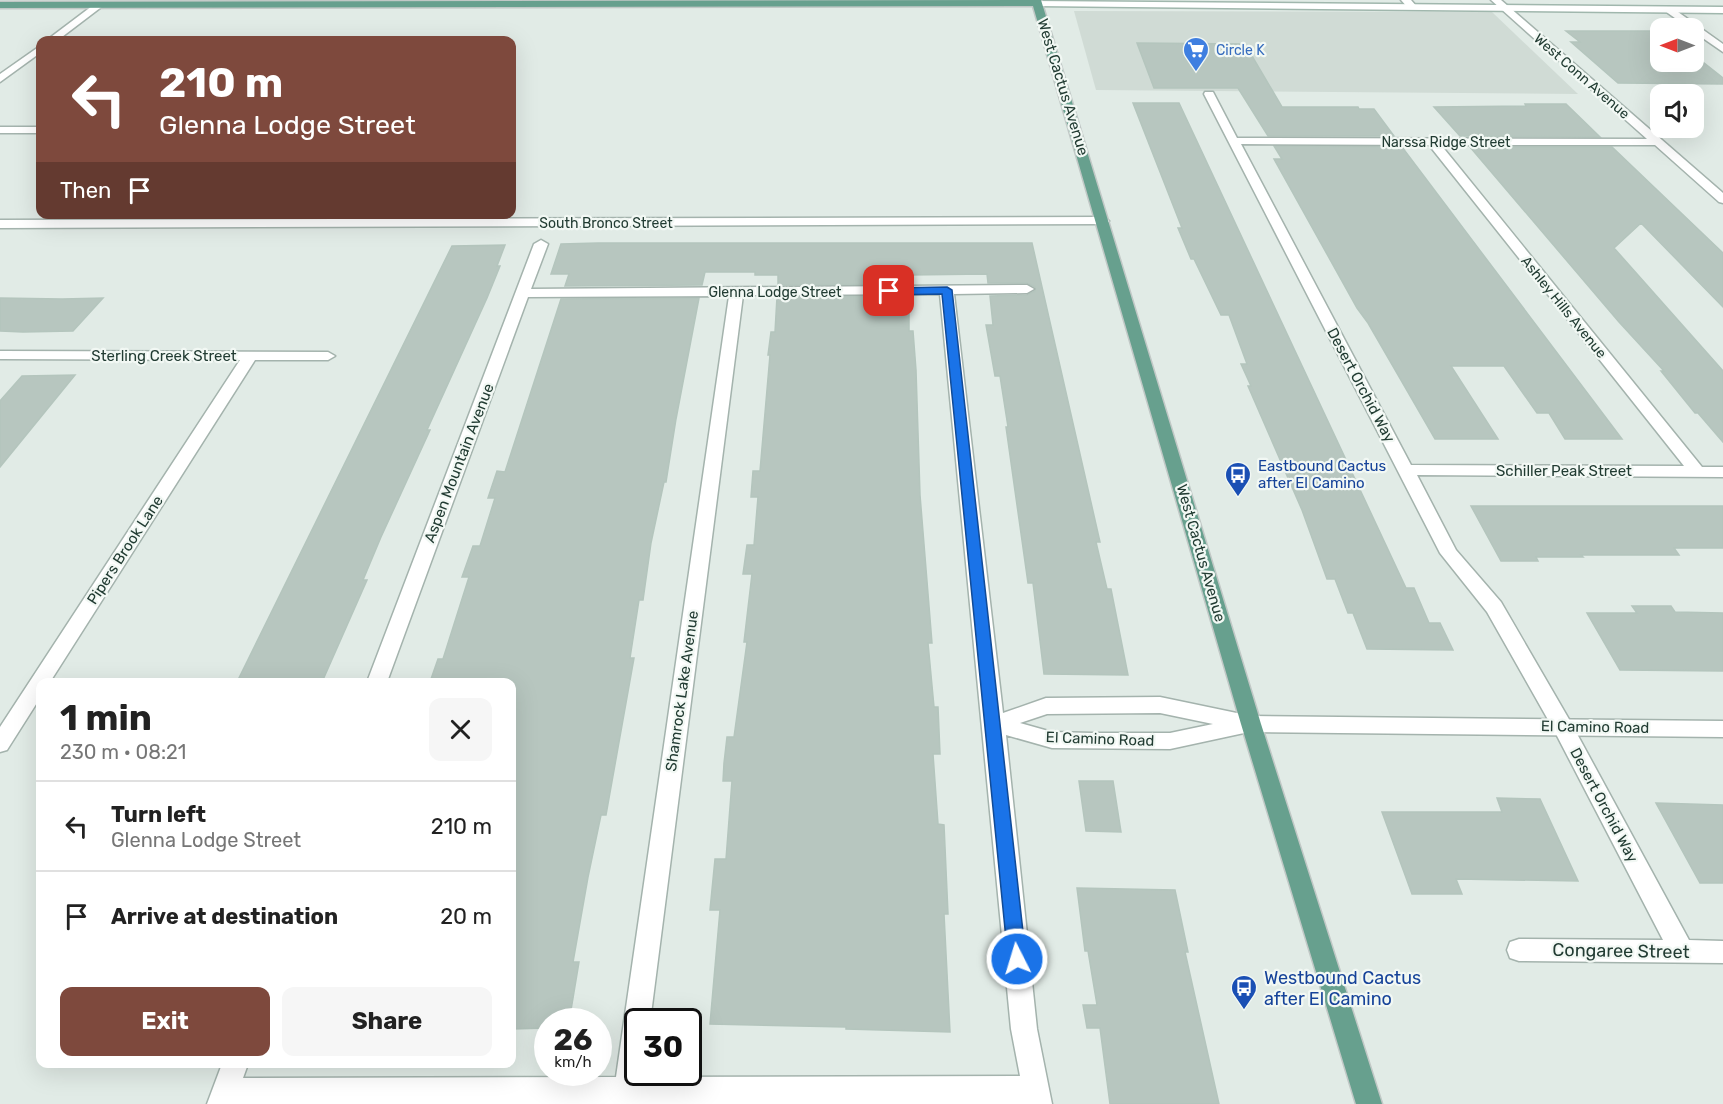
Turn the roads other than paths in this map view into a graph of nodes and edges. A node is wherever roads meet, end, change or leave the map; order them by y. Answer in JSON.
{"nodes":[{"id":1,"x":1718,"y":0,"type":"edge"},
{"id":2,"x":1723,"y":0,"type":"edge"},
{"id":3,"x":1037,"y":1,"type":"edge"},
{"id":4,"x":103,"y":3,"type":"edge"},
{"id":5,"x":1409,"y":3,"type":"edge"},
{"id":6,"x":1501,"y":4,"type":"edge"},
{"id":7,"x":0,"y":5,"type":"edge"},
{"id":8,"x":1668,"y":9,"type":"junction"},
{"id":9,"x":1723,"y":10,"type":"edge"},
{"id":10,"x":58,"y":36,"type":"edge"},
{"id":11,"x":1723,"y":49,"type":"edge"},
{"id":12,"x":36,"y":52,"type":"edge"},
{"id":13,"x":0,"y":79,"type":"edge"},
{"id":14,"x":1209,"y":94,"type":"dead end"},
{"id":15,"x":0,"y":130,"type":"edge"},
{"id":16,"x":36,"y":130,"type":"edge"},
{"id":17,"x":1234,"y":141,"type":"junction"},
{"id":18,"x":1432,"y":141,"type":"junction"},
{"id":19,"x":1658,"y":142,"type":"junction"},
{"id":20,"x":1723,"y":199,"type":"edge"},
{"id":21,"x":1103,"y":221,"type":"junction"},
{"id":22,"x":0,"y":224,"type":"edge"},
{"id":23,"x":541,"y":244,"type":"dead end"},
{"id":24,"x":947,"y":290,"type":"junction"},
{"id":25,"x":1028,"y":290,"type":"dead end"},
{"id":26,"x":523,"y":293,"type":"junction"},
{"id":27,"x":736,"y":293,"type":"junction"},
{"id":28,"x":0,"y":355,"type":"edge"},
{"id":29,"x":249,"y":356,"type":"junction"},
{"id":30,"x":328,"y":356,"type":"dead end"},
{"id":31,"x":1405,"y":470,"type":"junction"},
{"id":32,"x":1697,"y":472,"type":"junction"},
{"id":33,"x":1723,"y":472,"type":"edge"},
{"id":34,"x":42,"y":678,"type":"edge"},
{"id":35,"x":379,"y":678,"type":"edge"},
{"id":36,"x":36,"y":688,"type":"edge"},
{"id":37,"x":994,"y":724,"type":"junction"},
{"id":38,"x":1251,"y":724,"type":"junction"},
{"id":39,"x":1563,"y":727,"type":"junction"},
{"id":40,"x":1723,"y":729,"type":"edge"},
{"id":41,"x":0,"y":744,"type":"edge"},
{"id":42,"x":1519,"y":950,"type":"dead end"},
{"id":43,"x":1682,"y":952,"type":"junction"},
{"id":44,"x":1723,"y":952,"type":"edge"},
{"id":45,"x":234,"y":1068,"type":"edge"},
{"id":46,"x":628,"y":1089,"type":"junction"},
{"id":47,"x":1037,"y":1096,"type":"edge"},
{"id":48,"x":223,"y":1097,"type":"edge"},
{"id":49,"x":1369,"y":1104,"type":"edge"}],
"edges":[{"from":1,"to":2,"type":"street"},
{"from":3,"to":4,"type":"main road"},
{"from":3,"to":5,"type":"street"},
{"from":3,"to":21,"type":"main road","name":"West Cactus Avenue"},
{"from":4,"to":7,"type":"main road"},
{"from":4,"to":10,"type":"street"},
{"from":5,"to":6,"type":"street"},
{"from":6,"to":8,"type":"street"},
{"from":6,"to":19,"type":"street","name":"West Conn Avenue"},
{"from":8,"to":9,"type":"street"},
{"from":8,"to":11,"type":"street"},
{"from":12,"to":13,"type":"street"},
{"from":14,"to":17,"type":"street","name":"Desert Orchid Way"},
{"from":15,"to":16,"type":"street"},
{"from":17,"to":18,"type":"street","name":"Narssa Ridge Street"},
{"from":17,"to":31,"type":"street","name":"Desert Orchid Way"},
{"from":18,"to":19,"type":"street","name":"Narssa Ridge Street"},
{"from":18,"to":32,"type":"street","name":"Ashley Hills Avenue"},
{"from":19,"to":20,"type":"street","name":"West Conn Avenue"},
{"from":21,"to":22,"type":"street","name":"South Bronco Street"},
{"from":21,"to":38,"type":"main road","name":"West Cactus Avenue"},
{"from":23,"to":26,"type":"street","name":"Aspen Mountain Avenue"},
{"from":24,"to":25,"type":"street","name":"Glenna Lodge Street"},
{"from":24,"to":27,"type":"street","name":"Glenna Lodge Street"},
{"from":24,"to":37,"type":"street"},
{"from":26,"to":27,"type":"street","name":"Glenna Lodge Street"},
{"from":26,"to":35,"type":"street","name":"Aspen Mountain Avenue"},
{"from":27,"to":46,"type":"street","name":"Shamrock Lake Avenue"},
{"from":28,"to":29,"type":"street","name":"Sterling Creek Street"},
{"from":29,"to":30,"type":"street","name":"Sterling Creek Street"},
{"from":29,"to":34,"type":"street","name":"Pipers Brook Lane"},
{"from":31,"to":32,"type":"street","name":"Schiller Peak Street"},
{"from":31,"to":39,"type":"street","name":"Desert Orchid Way"},
{"from":32,"to":33,"type":"street","name":"Schiller Peak Street"},
{"from":36,"to":41,"type":"street","name":"Pipers Brook Lane"},
{"from":37,"to":38,"type":"street","name":"El Camino Road"},
{"from":37,"to":38,"type":"street","name":"El Camino Road"},
{"from":37,"to":47,"type":"street"},
{"from":38,"to":39,"type":"street","name":"El Camino Road"},
{"from":38,"to":49,"type":"main road","name":"West Cactus Avenue"},
{"from":39,"to":40,"type":"street","name":"El Camino Road"},
{"from":39,"to":43,"type":"street","name":"Desert Orchid Way"},
{"from":42,"to":43,"type":"street","name":"Congaree Street"},
{"from":43,"to":44,"type":"street","name":"Congaree Street"},
{"from":45,"to":48,"type":"street"},
{"from":46,"to":47,"type":"street"},
{"from":46,"to":48,"type":"street"}]}
